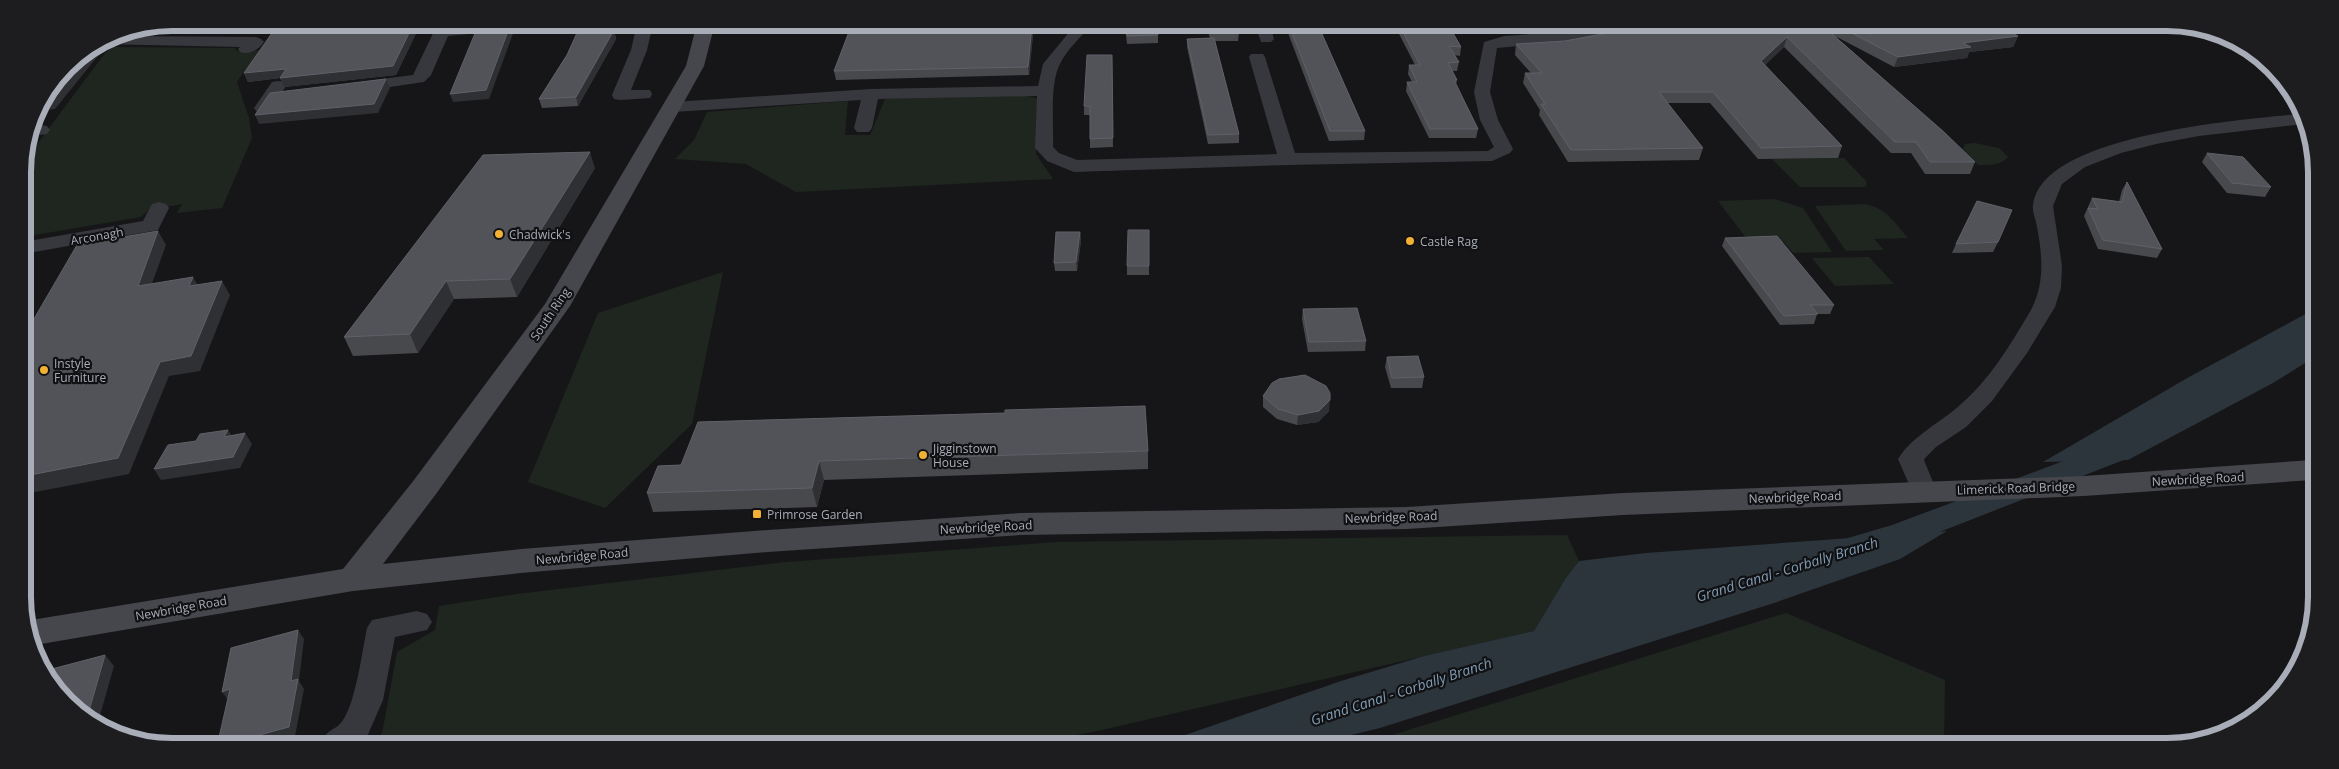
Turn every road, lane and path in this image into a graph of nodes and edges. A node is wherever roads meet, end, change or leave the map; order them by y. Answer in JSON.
{"nodes":[{"id":1,"x":443,"y":31,"type":"edge"},
{"id":2,"x":643,"y":31,"type":"edge"},
{"id":3,"x":703,"y":31,"type":"edge"},
{"id":4,"x":1079,"y":31,"type":"edge"},
{"id":5,"x":1592,"y":31,"type":"edge"},
{"id":6,"x":121,"y":41,"type":"edge"},
{"id":7,"x":246,"y":49,"type":"dead end"},
{"id":8,"x":1257,"y":57,"type":"dead end"},
{"id":9,"x":340,"y":88,"type":"edge"},
{"id":10,"x":1046,"y":90,"type":"junction"},
{"id":11,"x":644,"y":94,"type":"dead end"},
{"id":12,"x":871,"y":94,"type":"junction"},
{"id":13,"x":673,"y":107,"type":"junction"},
{"id":14,"x":2297,"y":120,"type":"edge"},
{"id":15,"x":863,"y":128,"type":"dead end"},
{"id":16,"x":1288,"y":159,"type":"junction"},
{"id":17,"x":159,"y":208,"type":"dead end"},
{"id":18,"x":32,"y":246,"type":"edge"},
{"id":19,"x":2308,"y":470,"type":"edge"},
{"id":20,"x":2084,"y":486,"type":"joint"},
{"id":21,"x":1936,"y":492,"type":"junction"},
{"id":22,"x":353,"y":579,"type":"junction"},
{"id":23,"x":417,"y":622,"type":"dead end"},
{"id":24,"x":36,"y":632,"type":"edge"},
{"id":25,"x":343,"y":738,"type":"edge"}],
"edges":[{"from":1,"to":9,"type":"street"},
{"from":2,"to":11,"type":"street"},
{"from":3,"to":13,"type":"main road","name":"South Ring"},
{"from":4,"to":10,"type":"street"},
{"from":5,"to":16,"type":"street"},
{"from":6,"to":7,"type":"street"},
{"from":8,"to":16,"type":"street"},
{"from":10,"to":12,"type":"street"},
{"from":10,"to":16,"type":"street"},
{"from":12,"to":13,"type":"street"},
{"from":12,"to":15,"type":"street"},
{"from":13,"to":22,"type":"main road","name":"South Ring"},
{"from":14,"to":21,"type":"street"},
{"from":17,"to":18,"type":"street","name":"Arconagh"},
{"from":19,"to":20,"type":"main road","name":"Newbridge Road"},
{"from":20,"to":21,"type":"main road","name":"Limerick Road Bridge"},
{"from":21,"to":22,"type":"main road","name":"Newbridge Road"},
{"from":22,"to":24,"type":"main road","name":"Newbridge Road"},
{"from":23,"to":25,"type":"street"}]}
